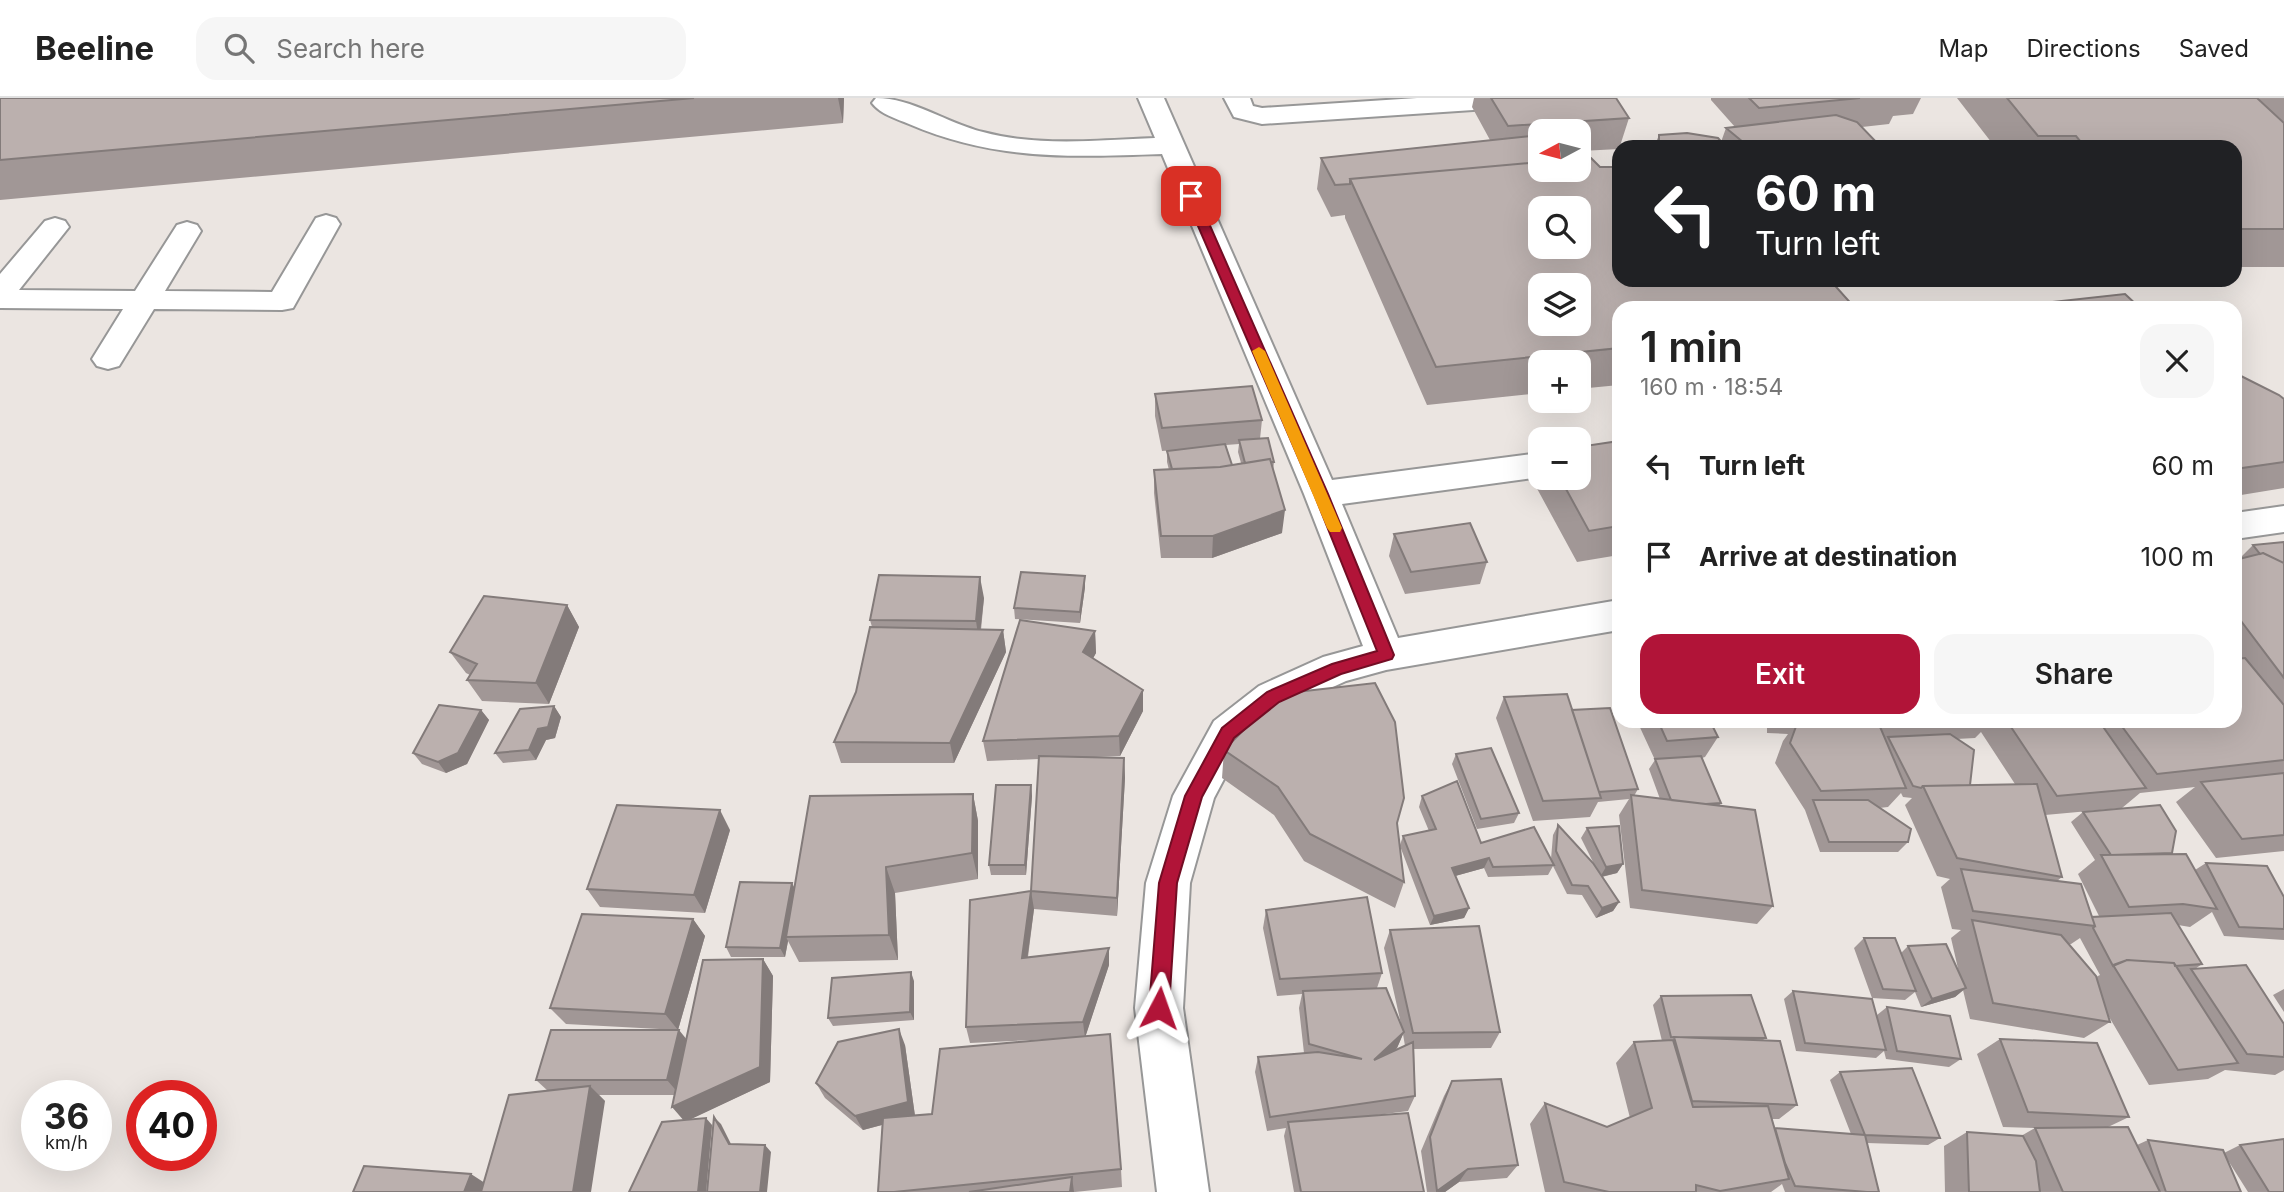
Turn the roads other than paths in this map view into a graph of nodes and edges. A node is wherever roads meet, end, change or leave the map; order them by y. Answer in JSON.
{"nodes":[{"id":1,"x":1151,"y":98,"type":"edge"},
{"id":2,"x":1237,"y":98,"type":"edge"},
{"id":3,"x":1533,"y":98,"type":"edge"},
{"id":4,"x":885,"y":103,"type":"dead end"},
{"id":5,"x":1170,"y":146,"type":"junction"},
{"id":6,"x":326,"y":224,"type":"dead end"},
{"id":7,"x":55,"y":227,"type":"dead end"},
{"id":8,"x":187,"y":231,"type":"dead end"},
{"id":9,"x":0,"y":293,"type":"edge"},
{"id":10,"x":0,"y":299,"type":"edge"},
{"id":11,"x":141,"y":302,"type":"junction"},
{"id":12,"x":108,"y":359,"type":"dead end"},
{"id":13,"x":1528,"y":467,"type":"edge"},
{"id":14,"x":1321,"y":494,"type":"junction"},
{"id":15,"x":2284,"y":519,"type":"edge"},
{"id":16,"x":2242,"y":525,"type":"edge"},
{"id":17,"x":1612,"y":616,"type":"edge"},
{"id":18,"x":1386,"y":655,"type":"junction"},
{"id":19,"x":1183,"y":1192,"type":"edge"}],
"edges":[{"from":1,"to":5,"type":"street"},
{"from":2,"to":3,"type":"street"},
{"from":4,"to":5,"type":"street"},
{"from":5,"to":14,"type":"street"},
{"from":6,"to":11,"type":"street"},
{"from":7,"to":9,"type":"street"},
{"from":8,"to":11,"type":"street"},
{"from":10,"to":11,"type":"street"},
{"from":11,"to":12,"type":"street"},
{"from":13,"to":14,"type":"street"},
{"from":14,"to":18,"type":"street"},
{"from":15,"to":16,"type":"street"},
{"from":17,"to":18,"type":"street"},
{"from":18,"to":19,"type":"street"}]}
